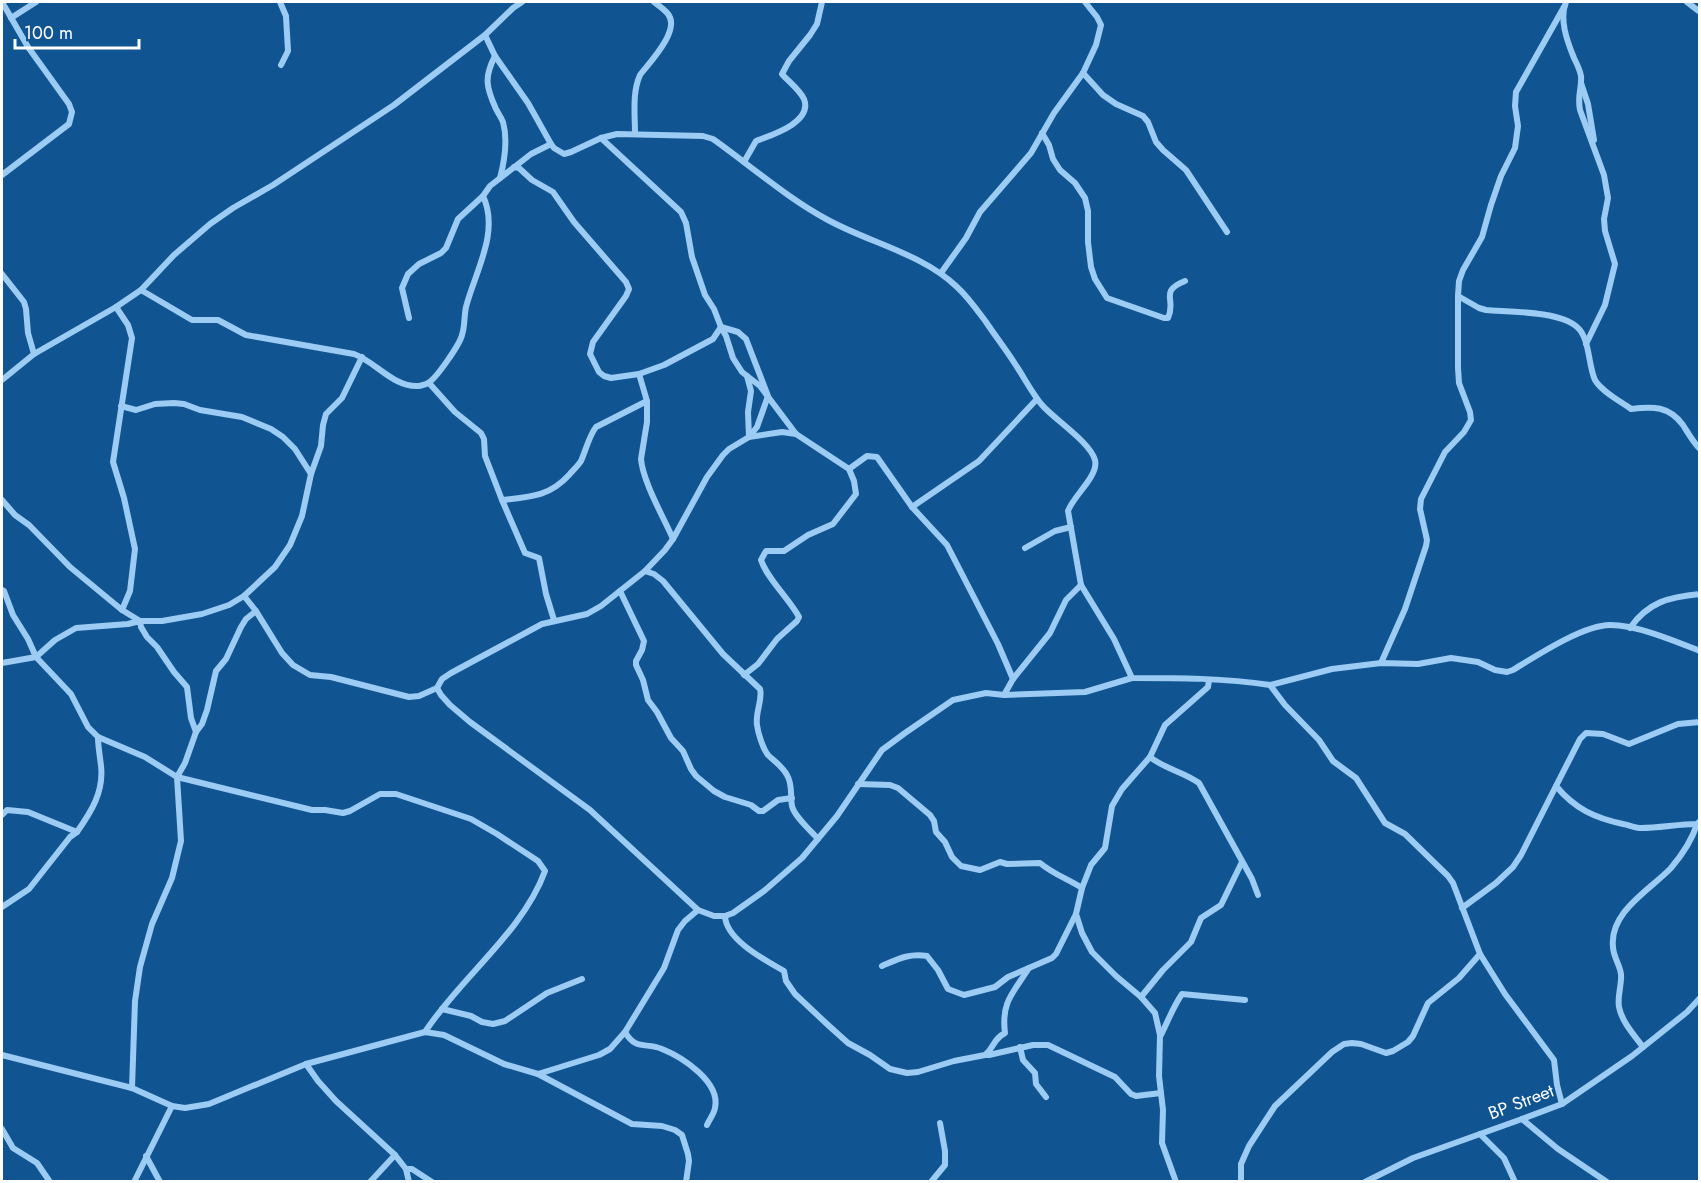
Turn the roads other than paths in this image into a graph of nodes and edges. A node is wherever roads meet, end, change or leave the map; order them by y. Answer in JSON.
{"nodes":[{"id":1,"x":2,"y":2,"type":"edge"},
{"id":2,"x":36,"y":2,"type":"edge"},
{"id":3,"x":280,"y":2,"type":"edge"},
{"id":4,"x":522,"y":2,"type":"edge"},
{"id":5,"x":654,"y":2,"type":"edge"},
{"id":6,"x":822,"y":2,"type":"edge"},
{"id":7,"x":1085,"y":2,"type":"edge"},
{"id":8,"x":1687,"y":2,"type":"edge"},
{"id":9,"x":1565,"y":4,"type":"edge"},
{"id":10,"x":1700,"y":12,"type":"edge"},
{"id":11,"x":11,"y":18,"type":"junction"},
{"id":12,"x":485,"y":35,"type":"junction"},
{"id":13,"x":495,"y":56,"type":"junction"},
{"id":14,"x":282,"y":66,"type":"dead end"},
{"id":15,"x":1083,"y":74,"type":"junction"},
{"id":16,"x":1042,"y":133,"type":"junction"},
{"id":17,"x":635,"y":134,"type":"junction"},
{"id":18,"x":601,"y":138,"type":"junction"},
{"id":19,"x":551,"y":144,"type":"junction"},
{"id":20,"x":744,"y":162,"type":"junction"},
{"id":21,"x":514,"y":167,"type":"junction"},
{"id":22,"x":2,"y":175,"type":"edge"},
{"id":23,"x":500,"y":178,"type":"junction"},
{"id":24,"x":483,"y":196,"type":"junction"},
{"id":25,"x":1227,"y":232,"type":"dead end"},
{"id":26,"x":2,"y":273,"type":"edge"},
{"id":27,"x":941,"y":273,"type":"junction"},
{"id":28,"x":1185,"y":281,"type":"dead end"},
{"id":29,"x":141,"y":290,"type":"junction"},
{"id":30,"x":1458,"y":296,"type":"junction"},
{"id":31,"x":116,"y":307,"type":"junction"},
{"id":32,"x":409,"y":318,"type":"dead end"},
{"id":33,"x":721,"y":327,"type":"junction"},
{"id":34,"x":1586,"y":344,"type":"junction"},
{"id":35,"x":34,"y":354,"type":"junction"},
{"id":36,"x":362,"y":357,"type":"junction"},
{"id":37,"x":639,"y":374,"type":"junction"},
{"id":38,"x":747,"y":376,"type":"junction"},
{"id":39,"x":2,"y":380,"type":"edge"},
{"id":40,"x":429,"y":383,"type":"junction"},
{"id":41,"x":768,"y":396,"type":"junction"},
{"id":42,"x":1037,"y":399,"type":"junction"},
{"id":43,"x":646,"y":401,"type":"junction"},
{"id":44,"x":121,"y":405,"type":"junction"},
{"id":45,"x":796,"y":434,"type":"junction"},
{"id":46,"x":749,"y":438,"type":"junction"},
{"id":47,"x":1700,"y":449,"type":"edge"},
{"id":48,"x":849,"y":469,"type":"junction"},
{"id":49,"x":311,"y":474,"type":"junction"},
{"id":50,"x":2,"y":500,"type":"edge"},
{"id":51,"x":501,"y":500,"type":"junction"},
{"id":52,"x":912,"y":507,"type":"junction"},
{"id":53,"x":1071,"y":526,"type":"junction"},
{"id":54,"x":673,"y":538,"type":"junction"},
{"id":55,"x":1024,"y":548,"type":"dead end"},
{"id":56,"x":645,"y":571,"type":"junction"},
{"id":57,"x":1081,"y":585,"type":"junction"},
{"id":58,"x":2,"y":590,"type":"edge"},
{"id":59,"x":620,"y":591,"type":"junction"},
{"id":60,"x":1700,"y":594,"type":"edge"},
{"id":61,"x":244,"y":596,"type":"junction"},
{"id":62,"x":122,"y":610,"type":"junction"},
{"id":63,"x":256,"y":611,"type":"junction"},
{"id":64,"x":554,"y":620,"type":"junction"},
{"id":65,"x":140,"y":621,"type":"junction"},
{"id":66,"x":1630,"y":628,"type":"junction"},
{"id":67,"x":1700,"y":651,"type":"edge"},
{"id":68,"x":36,"y":657,"type":"junction"},
{"id":69,"x":2,"y":663,"type":"edge"},
{"id":70,"x":1381,"y":663,"type":"junction"},
{"id":71,"x":744,"y":675,"type":"junction"},
{"id":72,"x":1132,"y":678,"type":"junction"},
{"id":73,"x":1013,"y":679,"type":"junction"},
{"id":74,"x":1209,"y":680,"type":"junction"},
{"id":75,"x":1270,"y":685,"type":"junction"},
{"id":76,"x":437,"y":688,"type":"junction"},
{"id":77,"x":1004,"y":694,"type":"junction"},
{"id":78,"x":1700,"y":722,"type":"edge"},
{"id":79,"x":196,"y":732,"type":"junction"},
{"id":80,"x":98,"y":737,"type":"junction"},
{"id":81,"x":1150,"y":757,"type":"junction"},
{"id":82,"x":177,"y":777,"type":"junction"},
{"id":83,"x":858,"y":784,"type":"junction"},
{"id":84,"x":1556,"y":786,"type":"junction"},
{"id":85,"x":792,"y":798,"type":"junction"},
{"id":86,"x":2,"y":815,"type":"edge"},
{"id":87,"x":1698,"y":823,"type":"edge"},
{"id":88,"x":77,"y":832,"type":"junction"},
{"id":89,"x":818,"y":839,"type":"junction"},
{"id":90,"x":1242,"y":862,"type":"junction"},
{"id":91,"x":1082,"y":888,"type":"junction"},
{"id":92,"x":1258,"y":895,"type":"dead end"},
{"id":93,"x":2,"y":907,"type":"edge"},
{"id":94,"x":1462,"y":908,"type":"junction"},
{"id":95,"x":698,"y":910,"type":"junction"},
{"id":96,"x":1076,"y":914,"type":"junction"},
{"id":97,"x":725,"y":916,"type":"junction"},
{"id":98,"x":1480,"y":954,"type":"junction"},
{"id":99,"x":882,"y":966,"type":"dead end"},
{"id":100,"x":1029,"y":968,"type":"junction"},
{"id":101,"x":582,"y":979,"type":"dead end"},
{"id":102,"x":1141,"y":997,"type":"junction"},
{"id":103,"x":1700,"y":998,"type":"edge"},
{"id":104,"x":1245,"y":1000,"type":"dead end"},
{"id":105,"x":442,"y":1009,"type":"junction"},
{"id":106,"x":425,"y":1032,"type":"junction"},
{"id":107,"x":626,"y":1032,"type":"junction"},
{"id":108,"x":1160,"y":1035,"type":"junction"},
{"id":109,"x":1020,"y":1047,"type":"junction"},
{"id":110,"x":1643,"y":1047,"type":"junction"},
{"id":111,"x":2,"y":1054,"type":"edge"},
{"id":112,"x":985,"y":1055,"type":"junction"},
{"id":113,"x":306,"y":1064,"type":"junction"},
{"id":114,"x":538,"y":1074,"type":"junction"},
{"id":115,"x":132,"y":1088,"type":"junction"},
{"id":116,"x":1161,"y":1093,"type":"junction"},
{"id":117,"x":1046,"y":1097,"type":"dead end"},
{"id":118,"x":1562,"y":1104,"type":"junction"},
{"id":119,"x":172,"y":1106,"type":"junction"},
{"id":120,"x":1522,"y":1119,"type":"junction"},
{"id":121,"x":940,"y":1123,"type":"dead end"},
{"id":122,"x":707,"y":1125,"type":"dead end"},
{"id":123,"x":2,"y":1129,"type":"edge"},
{"id":124,"x":1480,"y":1134,"type":"junction"},
{"id":125,"x":395,"y":1155,"type":"junction"},
{"id":126,"x":146,"y":1156,"type":"junction"},
{"id":127,"x":406,"y":1169,"type":"junction"},
{"id":128,"x":50,"y":1182,"type":"edge"},
{"id":129,"x":134,"y":1182,"type":"edge"},
{"id":130,"x":160,"y":1182,"type":"edge"},
{"id":131,"x":370,"y":1182,"type":"edge"},
{"id":132,"x":409,"y":1182,"type":"edge"},
{"id":133,"x":432,"y":1182,"type":"edge"},
{"id":134,"x":686,"y":1182,"type":"edge"},
{"id":135,"x":931,"y":1182,"type":"edge"},
{"id":136,"x":1176,"y":1182,"type":"edge"},
{"id":137,"x":1242,"y":1182,"type":"edge"},
{"id":138,"x":1365,"y":1182,"type":"edge"},
{"id":139,"x":1515,"y":1182,"type":"edge"},
{"id":140,"x":1608,"y":1182,"type":"edge"}],
"edges":[{"from":1,"to":11,"type":"street"},
{"from":2,"to":11,"type":"street"},
{"from":3,"to":14,"type":"street"},
{"from":4,"to":12,"type":"street"},
{"from":5,"to":17,"type":"street"},
{"from":6,"to":20,"type":"street"},
{"from":7,"to":15,"type":"street"},
{"from":8,"to":10,"type":"street"},
{"from":9,"to":30,"type":"street"},
{"from":9,"to":34,"type":"street"},
{"from":11,"to":22,"type":"street"},
{"from":12,"to":13,"type":"street"},
{"from":12,"to":29,"type":"street"},
{"from":13,"to":19,"type":"street"},
{"from":13,"to":23,"type":"street"},
{"from":15,"to":16,"type":"street"},
{"from":15,"to":25,"type":"street"},
{"from":16,"to":27,"type":"street"},
{"from":16,"to":28,"type":"street"},
{"from":17,"to":18,"type":"street"},
{"from":17,"to":20,"type":"street"},
{"from":18,"to":19,"type":"street"},
{"from":18,"to":33,"type":"street"},
{"from":19,"to":21,"type":"street"},
{"from":20,"to":27,"type":"street"},
{"from":21,"to":23,"type":"street"},
{"from":21,"to":37,"type":"street"},
{"from":23,"to":24,"type":"street"},
{"from":24,"to":32,"type":"street"},
{"from":24,"to":40,"type":"street"},
{"from":26,"to":35,"type":"street"},
{"from":27,"to":42,"type":"street"},
{"from":29,"to":31,"type":"street"},
{"from":29,"to":36,"type":"street"},
{"from":30,"to":34,"type":"street"},
{"from":30,"to":70,"type":"street"},
{"from":31,"to":35,"type":"street"},
{"from":31,"to":44,"type":"street"},
{"from":33,"to":37,"type":"street"},
{"from":33,"to":38,"type":"street"},
{"from":33,"to":41,"type":"street"},
{"from":34,"to":47,"type":"street"},
{"from":35,"to":39,"type":"street"},
{"from":36,"to":40,"type":"street"},
{"from":36,"to":49,"type":"street"},
{"from":37,"to":43,"type":"street"},
{"from":38,"to":41,"type":"street"},
{"from":38,"to":46,"type":"street"},
{"from":40,"to":51,"type":"street"},
{"from":41,"to":45,"type":"street"},
{"from":41,"to":46,"type":"street"},
{"from":42,"to":52,"type":"street"},
{"from":42,"to":53,"type":"street"},
{"from":43,"to":51,"type":"street"},
{"from":43,"to":54,"type":"street"},
{"from":44,"to":49,"type":"street"},
{"from":44,"to":62,"type":"street"},
{"from":45,"to":46,"type":"street"},
{"from":45,"to":48,"type":"street"},
{"from":46,"to":54,"type":"street"},
{"from":48,"to":52,"type":"street"},
{"from":48,"to":71,"type":"street"},
{"from":49,"to":61,"type":"street"},
{"from":50,"to":62,"type":"street"},
{"from":51,"to":64,"type":"street"},
{"from":52,"to":73,"type":"street"},
{"from":53,"to":55,"type":"street"},
{"from":53,"to":57,"type":"street"},
{"from":54,"to":56,"type":"street"},
{"from":56,"to":59,"type":"street"},
{"from":56,"to":71,"type":"street"},
{"from":57,"to":72,"type":"street"},
{"from":57,"to":73,"type":"street"},
{"from":58,"to":68,"type":"street"},
{"from":59,"to":64,"type":"street"},
{"from":59,"to":85,"type":"street"},
{"from":60,"to":66,"type":"street"},
{"from":61,"to":63,"type":"street"},
{"from":61,"to":65,"type":"street"},
{"from":62,"to":65,"type":"street"},
{"from":63,"to":76,"type":"street"},
{"from":63,"to":79,"type":"street"},
{"from":64,"to":76,"type":"street"},
{"from":65,"to":68,"type":"street"},
{"from":65,"to":79,"type":"street"},
{"from":66,"to":67,"type":"street"},
{"from":66,"to":70,"type":"street"},
{"from":68,"to":69,"type":"street"},
{"from":68,"to":80,"type":"street"},
{"from":70,"to":75,"type":"street"},
{"from":71,"to":85,"type":"street"},
{"from":72,"to":74,"type":"street"},
{"from":72,"to":77,"type":"street"},
{"from":73,"to":77,"type":"street"},
{"from":74,"to":75,"type":"street"},
{"from":74,"to":81,"type":"street"},
{"from":75,"to":94,"type":"street"},
{"from":76,"to":95,"type":"street"},
{"from":77,"to":83,"type":"street"},
{"from":78,"to":84,"type":"street"},
{"from":79,"to":82,"type":"street"},
{"from":80,"to":82,"type":"street"},
{"from":80,"to":88,"type":"street"},
{"from":81,"to":90,"type":"street"},
{"from":81,"to":91,"type":"street"},
{"from":82,"to":105,"type":"street"},
{"from":82,"to":115,"type":"street"},
{"from":83,"to":89,"type":"street"},
{"from":83,"to":91,"type":"street"},
{"from":84,"to":87,"type":"street"},
{"from":84,"to":94,"type":"street"},
{"from":85,"to":89,"type":"street"},
{"from":86,"to":88,"type":"street"},
{"from":87,"to":110,"type":"street"},
{"from":88,"to":93,"type":"street"},
{"from":89,"to":97,"type":"street"},
{"from":90,"to":92,"type":"street"},
{"from":90,"to":102,"type":"street"},
{"from":91,"to":96,"type":"street"},
{"from":94,"to":98,"type":"street"},
{"from":95,"to":97,"type":"street"},
{"from":95,"to":107,"type":"street"},
{"from":96,"to":100,"type":"street"},
{"from":96,"to":102,"type":"street"},
{"from":97,"to":112,"type":"street"},
{"from":98,"to":118,"type":"street"},
{"from":98,"to":137,"type":"street"},
{"from":99,"to":100,"type":"street"},
{"from":100,"to":112,"type":"street"},
{"from":101,"to":105,"type":"street"},
{"from":102,"to":108,"type":"street"},
{"from":103,"to":110,"type":"street","name":"BP Street"},
{"from":104,"to":108,"type":"street"},
{"from":105,"to":106,"type":"street"},
{"from":106,"to":113,"type":"street"},
{"from":106,"to":114,"type":"street"},
{"from":107,"to":114,"type":"street"},
{"from":107,"to":122,"type":"street"},
{"from":108,"to":116,"type":"street"},
{"from":109,"to":112,"type":"street"},
{"from":109,"to":116,"type":"street"},
{"from":109,"to":117,"type":"street"},
{"from":110,"to":118,"type":"street","name":"BP Street"},
{"from":111,"to":115,"type":"street"},
{"from":113,"to":119,"type":"street"},
{"from":113,"to":125,"type":"street"},
{"from":114,"to":134,"type":"street"},
{"from":115,"to":119,"type":"street"},
{"from":116,"to":136,"type":"street"},
{"from":118,"to":120,"type":"street","name":"BP Street"},
{"from":119,"to":126,"type":"street"},
{"from":120,"to":124,"type":"street","name":"BP Street"},
{"from":120,"to":140,"type":"street"},
{"from":121,"to":135,"type":"street"},
{"from":123,"to":128,"type":"street"},
{"from":124,"to":138,"type":"street","name":"BP Street"},
{"from":124,"to":139,"type":"street"},
{"from":125,"to":127,"type":"street"},
{"from":125,"to":131,"type":"street"},
{"from":126,"to":129,"type":"street"},
{"from":126,"to":130,"type":"street"},
{"from":127,"to":132,"type":"street"},
{"from":127,"to":133,"type":"street"}]}
